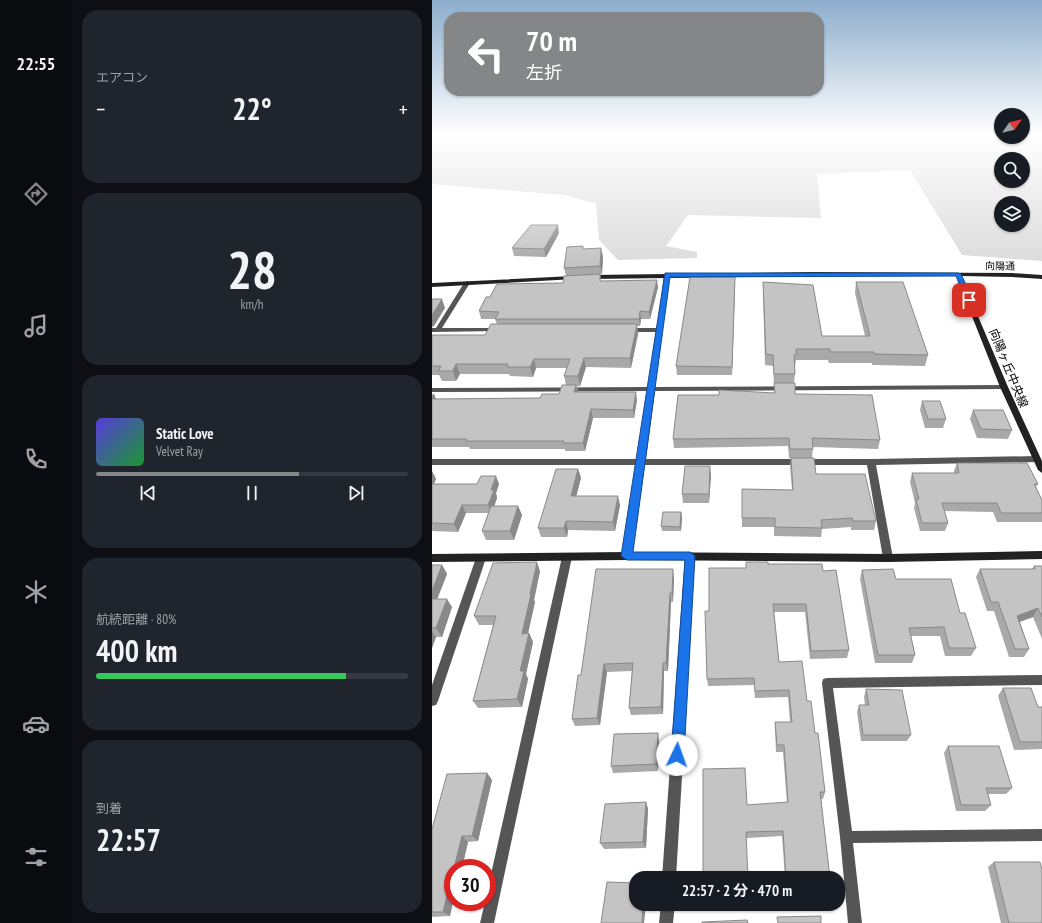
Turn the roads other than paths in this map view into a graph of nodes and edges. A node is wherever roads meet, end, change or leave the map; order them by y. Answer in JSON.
{"nodes":[{"id":1,"x":958,"y":274,"type":"junction"},
{"id":2,"x":667,"y":275,"type":"junction"},
{"id":3,"x":586,"y":277,"type":"edge"},
{"id":4,"x":1042,"y":277,"type":"edge"},
{"id":5,"x":578,"y":278,"type":"edge"},
{"id":6,"x":467,"y":283,"type":"junction"},
{"id":7,"x":432,"y":285,"type":"edge"},
{"id":8,"x":435,"y":330,"type":"edge"},
{"id":9,"x":501,"y":330,"type":"edge"},
{"id":10,"x":620,"y":330,"type":"edge"},
{"id":11,"x":659,"y":330,"type":"junction"},
{"id":12,"x":1004,"y":387,"type":"junction"},
{"id":13,"x":650,"y":389,"type":"junction"},
{"id":14,"x":432,"y":390,"type":"edge"},
{"id":15,"x":1037,"y":459,"type":"junction"},
{"id":16,"x":642,"y":461,"type":"junction"},
{"id":17,"x":432,"y":462,"type":"edge"},
{"id":18,"x":871,"y":462,"type":"junction"},
{"id":19,"x":1042,"y":470,"type":"edge"},
{"id":20,"x":1042,"y":555,"type":"edge"},
{"id":21,"x":627,"y":556,"type":"junction"},
{"id":22,"x":690,"y":556,"type":"junction"},
{"id":23,"x":567,"y":557,"type":"junction"},
{"id":24,"x":432,"y":558,"type":"edge"},
{"id":25,"x":481,"y":558,"type":"junction"},
{"id":26,"x":888,"y":558,"type":"junction"},
{"id":27,"x":1042,"y":680,"type":"edge"},
{"id":28,"x":432,"y":701,"type":"edge"},
{"id":29,"x":1042,"y":835,"type":"edge"},
{"id":30,"x":846,"y":836,"type":"junction"},
{"id":31,"x":669,"y":871,"type":"edge"},
{"id":32,"x":667,"y":911,"type":"edge"},
{"id":33,"x":487,"y":923,"type":"edge"},
{"id":34,"x":666,"y":923,"type":"edge"},
{"id":35,"x":855,"y":923,"type":"edge"}],
"edges":[{"from":1,"to":2,"type":"street","name":"向陽通"},
{"from":1,"to":4,"type":"street","name":"向陽通"},
{"from":1,"to":12,"type":"street","name":"向陽ヶ丘中央線"},
{"from":2,"to":3,"type":"street","name":"向陽通"},
{"from":2,"to":11,"type":"street"},
{"from":5,"to":6,"type":"street"},
{"from":6,"to":7,"type":"street"},
{"from":6,"to":8,"type":"street"},
{"from":8,"to":9,"type":"street"},
{"from":10,"to":11,"type":"street"},
{"from":11,"to":13,"type":"street"},
{"from":12,"to":13,"type":"street"},
{"from":12,"to":15,"type":"street","name":"向陽ヶ丘中央線"},
{"from":13,"to":14,"type":"street"},
{"from":13,"to":16,"type":"street"},
{"from":15,"to":18,"type":"street"},
{"from":15,"to":19,"type":"street","name":"向陽ヶ丘中央線"},
{"from":16,"to":17,"type":"street"},
{"from":16,"to":18,"type":"street"},
{"from":16,"to":21,"type":"street"},
{"from":18,"to":26,"type":"street"},
{"from":20,"to":26,"type":"street"},
{"from":21,"to":22,"type":"street"},
{"from":21,"to":23,"type":"street"},
{"from":22,"to":26,"type":"street"},
{"from":22,"to":31,"type":"street"},
{"from":23,"to":25,"type":"street"},
{"from":23,"to":33,"type":"street"},
{"from":24,"to":25,"type":"street"},
{"from":25,"to":28,"type":"street"},
{"from":27,"to":30,"type":"street"},
{"from":29,"to":30,"type":"street"},
{"from":30,"to":35,"type":"street"},
{"from":32,"to":34,"type":"street"}]}
